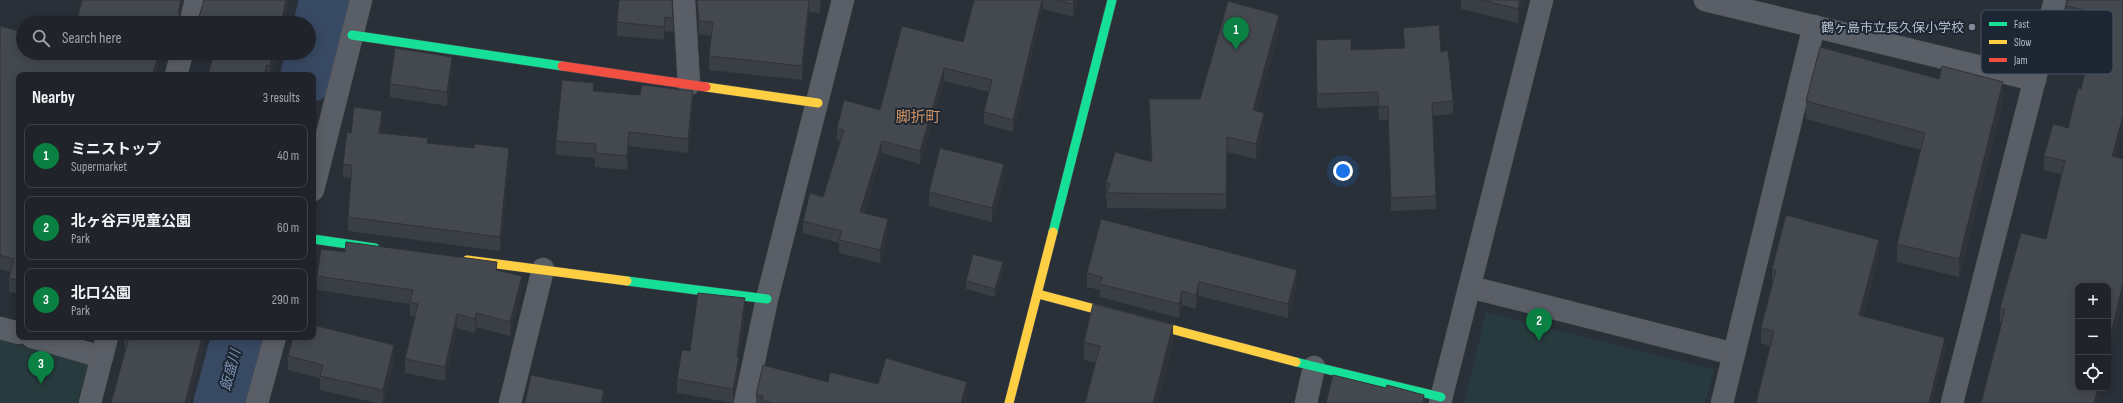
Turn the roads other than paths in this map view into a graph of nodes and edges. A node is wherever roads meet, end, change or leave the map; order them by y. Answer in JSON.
{"nodes":[{"id":1,"x":196,"y":0,"type":"edge"},
{"id":2,"x":361,"y":0,"type":"edge"},
{"id":3,"x":684,"y":0,"type":"edge"},
{"id":4,"x":843,"y":0,"type":"edge"},
{"id":5,"x":1112,"y":0,"type":"edge"},
{"id":6,"x":1542,"y":0,"type":"edge"},
{"id":7,"x":1705,"y":0,"type":"edge"},
{"id":8,"x":2055,"y":0,"type":"edge"},
{"id":9,"x":2052,"y":10,"type":"edge"},
{"id":10,"x":192,"y":16,"type":"edge"},
{"id":11,"x":1814,"y":26,"type":"junction"},
{"id":12,"x":352,"y":35,"type":"junction"},
{"id":13,"x":180,"y":60,"type":"edge"},
{"id":14,"x":1981,"y":67,"type":"edge"},
{"id":15,"x":177,"y":72,"type":"edge"},
{"id":16,"x":2010,"y":74,"type":"edge"},
{"id":17,"x":2036,"y":74,"type":"edge"},
{"id":18,"x":2035,"y":80,"type":"junction"},
{"id":19,"x":689,"y":84,"type":"junction"},
{"id":20,"x":818,"y":103,"type":"junction"},
{"id":21,"x":316,"y":178,"type":"edge"},
{"id":22,"x":316,"y":239,"type":"edge"},
{"id":23,"x":384,"y":249,"type":"edge"},
{"id":24,"x":456,"y":258,"type":"edge"},
{"id":25,"x":543,"y":269,"type":"junction"},
{"id":26,"x":1470,"y":287,"type":"junction"},
{"id":27,"x":1038,"y":294,"type":"junction"},
{"id":28,"x":767,"y":299,"type":"junction"},
{"id":29,"x":0,"y":328,"type":"edge"},
{"id":30,"x":16,"y":332,"type":"edge"},
{"id":31,"x":54,"y":340,"type":"edge"},
{"id":32,"x":274,"y":340,"type":"edge"},
{"id":33,"x":105,"y":347,"type":"edge"},
{"id":34,"x":1734,"y":354,"type":"junction"},
{"id":35,"x":1314,"y":367,"type":"junction"},
{"id":36,"x":1441,"y":400,"type":"edge"},
{"id":37,"x":90,"y":403,"type":"edge"},
{"id":38,"x":257,"y":403,"type":"edge"},
{"id":39,"x":510,"y":403,"type":"edge"},
{"id":40,"x":745,"y":403,"type":"edge"},
{"id":41,"x":1009,"y":403,"type":"edge"},
{"id":42,"x":1306,"y":403,"type":"edge"},
{"id":43,"x":1722,"y":403,"type":"edge"},
{"id":44,"x":1952,"y":403,"type":"edge"}],
"edges":[{"from":1,"to":10,"type":"street"},
{"from":2,"to":12,"type":"street"},
{"from":3,"to":19,"type":"street"},
{"from":4,"to":20,"type":"street"},
{"from":5,"to":27,"type":"street"},
{"from":6,"to":26,"type":"street"},
{"from":7,"to":11,"type":"street"},
{"from":8,"to":9,"type":"street"},
{"from":11,"to":14,"type":"street"},
{"from":11,"to":34,"type":"street"},
{"from":12,"to":19,"type":"street"},
{"from":12,"to":21,"type":"street"},
{"from":13,"to":15,"type":"street"},
{"from":16,"to":18,"type":"street"},
{"from":17,"to":18,"type":"street"},
{"from":18,"to":44,"type":"street"},
{"from":19,"to":20,"type":"street"},
{"from":20,"to":28,"type":"street"},
{"from":22,"to":23,"type":"street"},
{"from":24,"to":25,"type":"street"},
{"from":25,"to":28,"type":"street"},
{"from":25,"to":39,"type":"street"},
{"from":26,"to":34,"type":"street"},
{"from":26,"to":36,"type":"street"},
{"from":27,"to":35,"type":"street"},
{"from":27,"to":41,"type":"street"},
{"from":28,"to":40,"type":"street"},
{"from":29,"to":30,"type":"street"},
{"from":31,"to":33,"type":"street"},
{"from":32,"to":38,"type":"street"},
{"from":33,"to":37,"type":"street"},
{"from":34,"to":43,"type":"street"},
{"from":35,"to":36,"type":"street"},
{"from":35,"to":42,"type":"street"}]}
